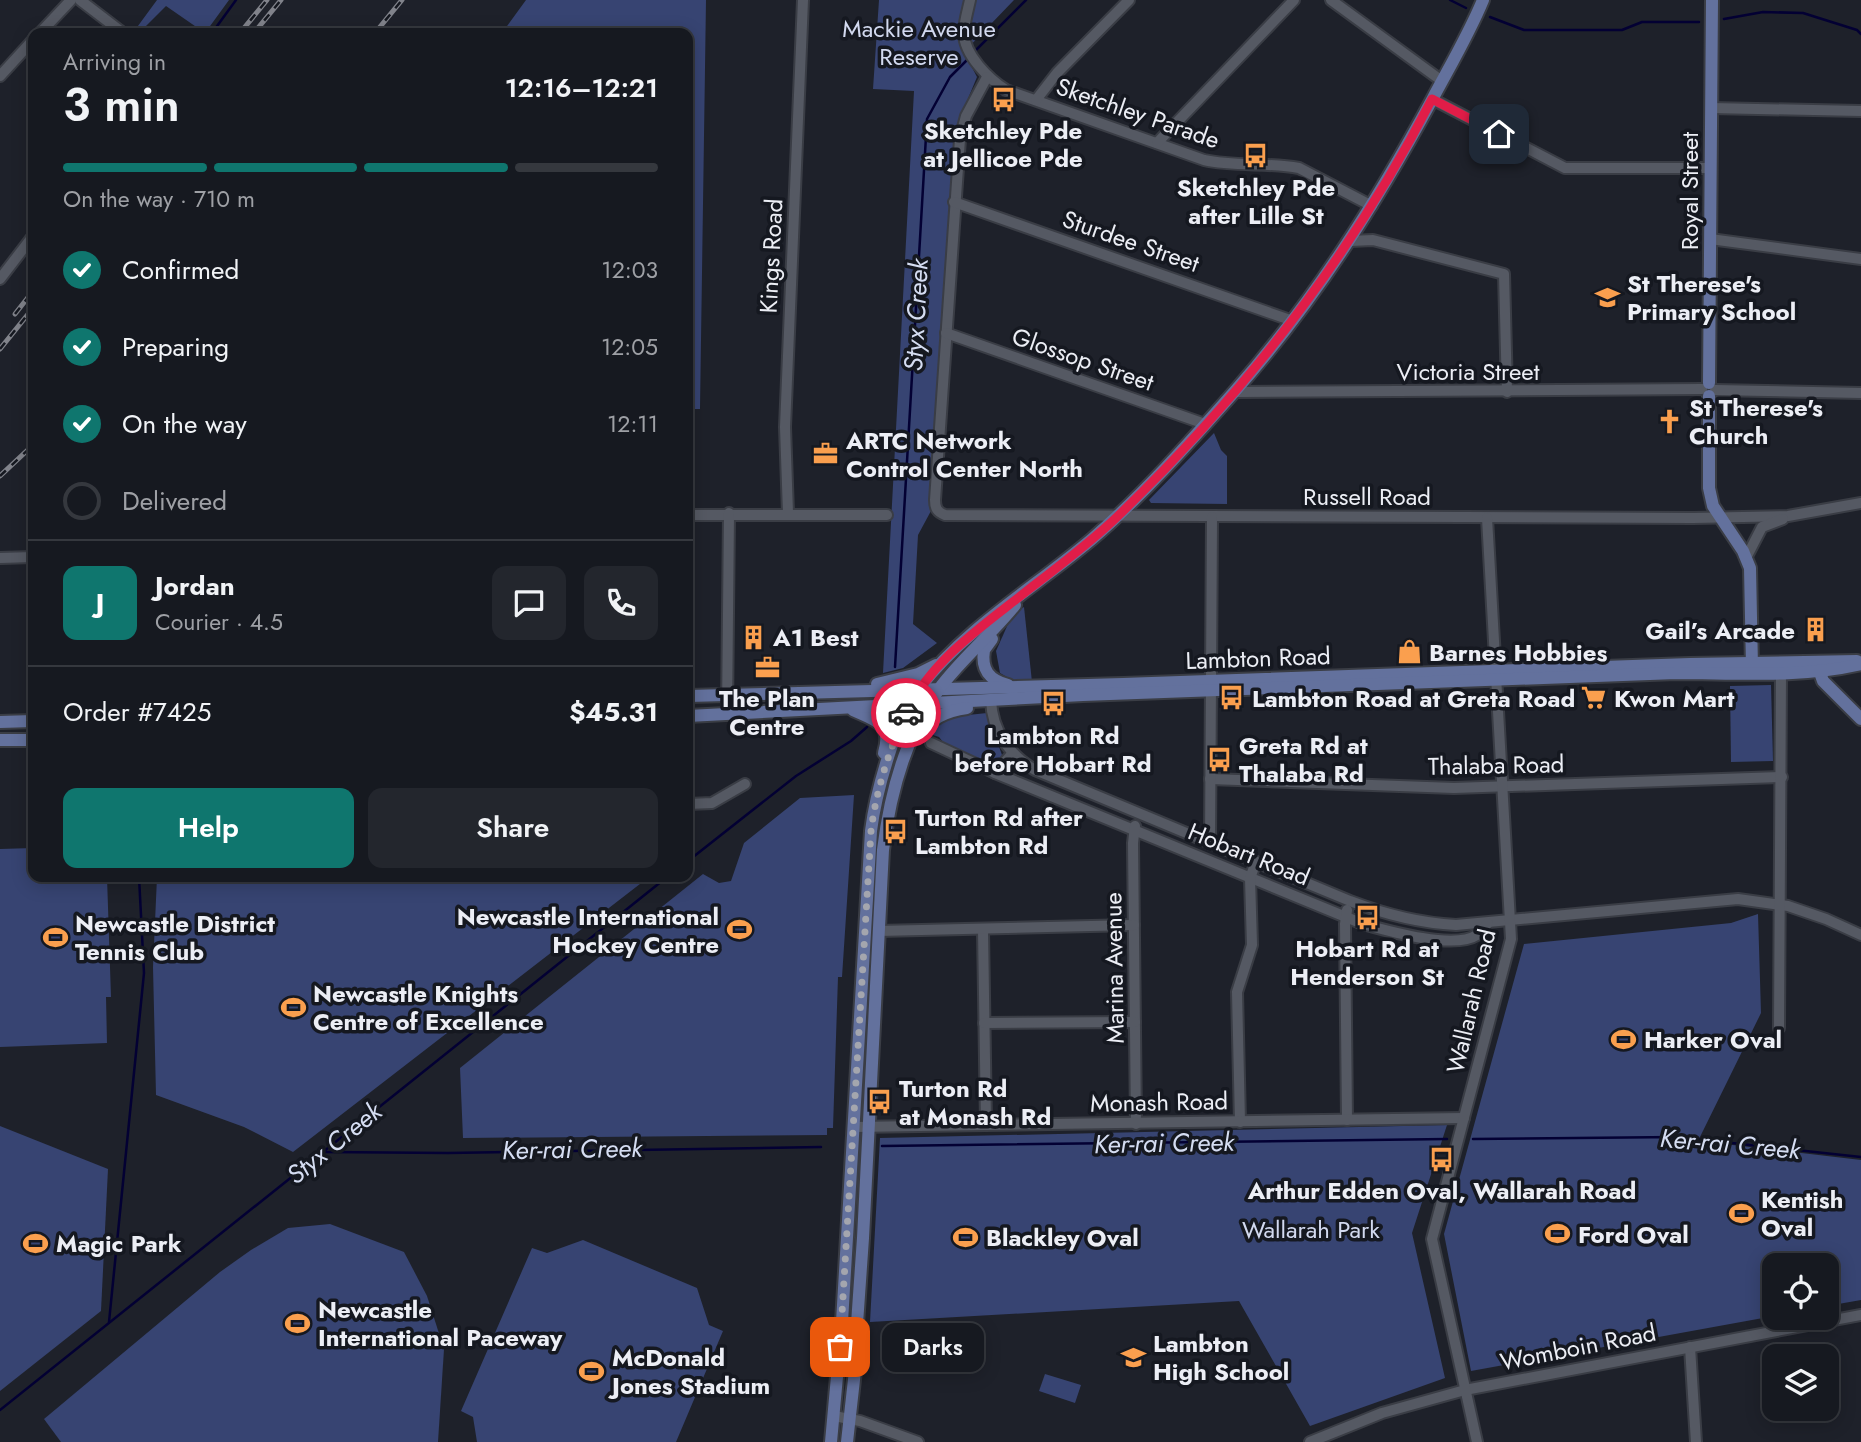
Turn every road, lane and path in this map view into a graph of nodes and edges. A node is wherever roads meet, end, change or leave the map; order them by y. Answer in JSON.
{"nodes":[{"id":1,"x":71,"y":0,"type":"edge"},
{"id":2,"x":80,"y":0,"type":"edge"},
{"id":3,"x":803,"y":0,"type":"edge"},
{"id":4,"x":970,"y":0,"type":"edge"},
{"id":5,"x":1129,"y":0,"type":"edge"},
{"id":6,"x":1294,"y":0,"type":"edge"},
{"id":7,"x":1331,"y":0,"type":"edge"},
{"id":8,"x":1483,"y":0,"type":"edge"},
{"id":9,"x":1712,"y":0,"type":"edge"},
{"id":10,"x":45,"y":28,"type":"edge"},
{"id":11,"x":116,"y":28,"type":"edge"},
{"id":12,"x":28,"y":45,"type":"edge"},
{"id":13,"x":0,"y":76,"type":"edge"},
{"id":14,"x":987,"y":77,"type":"junction"},
{"id":15,"x":1442,"y":81,"type":"junction"},
{"id":16,"x":1432,"y":99,"type":"junction"},
{"id":17,"x":1036,"y":100,"type":"junction"},
{"id":18,"x":1711,"y":108,"type":"junction"},
{"id":19,"x":1861,"y":111,"type":"edge"},
{"id":20,"x":1157,"y":143,"type":"junction"},
{"id":21,"x":1710,"y":168,"type":"junction"},
{"id":22,"x":954,"y":202,"type":"junction"},
{"id":23,"x":1372,"y":206,"type":"junction"},
{"id":24,"x":1361,"y":224,"type":"junction"},
{"id":25,"x":1710,"y":239,"type":"junction"},
{"id":26,"x":1373,"y":240,"type":"junction"},
{"id":27,"x":1350,"y":242,"type":"junction"},
{"id":28,"x":28,"y":243,"type":"edge"},
{"id":29,"x":1861,"y":259,"type":"edge"},
{"id":30,"x":0,"y":279,"type":"edge"},
{"id":31,"x":1293,"y":321,"type":"junction"},
{"id":32,"x":946,"y":333,"type":"junction"},
{"id":33,"x":1709,"y":390,"type":"junction"},
{"id":34,"x":1235,"y":392,"type":"junction"},
{"id":35,"x":1507,"y":392,"type":"junction"},
{"id":36,"x":1861,"y":393,"type":"edge"},
{"id":37,"x":1205,"y":424,"type":"junction"},
{"id":38,"x":1861,"y":503,"type":"edge"},
{"id":39,"x":729,"y":513,"type":"junction"},
{"id":40,"x":788,"y":513,"type":"junction"},
{"id":41,"x":693,"y":514,"type":"edge"},
{"id":42,"x":887,"y":515,"type":"dead end"},
{"id":43,"x":1118,"y":516,"type":"junction"},
{"id":44,"x":1720,"y":516,"type":"junction"},
{"id":45,"x":1788,"y":516,"type":"junction"},
{"id":46,"x":1212,"y":517,"type":"junction"},
{"id":47,"x":1487,"y":518,"type":"junction"},
{"id":48,"x":28,"y":557,"type":"edge"},
{"id":49,"x":0,"y":558,"type":"edge"},
{"id":50,"x":1746,"y":558,"type":"junction"},
{"id":51,"x":1027,"y":592,"type":"junction"},
{"id":52,"x":997,"y":628,"type":"junction"},
{"id":53,"x":942,"y":661,"type":"junction"},
{"id":54,"x":1861,"y":663,"type":"edge"},
{"id":55,"x":1818,"y":666,"type":"junction"},
{"id":56,"x":1752,"y":668,"type":"junction"},
{"id":57,"x":1781,"y":673,"type":"junction"},
{"id":58,"x":1496,"y":675,"type":"junction"},
{"id":59,"x":1212,"y":686,"type":"junction"},
{"id":60,"x":1018,"y":687,"type":"junction"},
{"id":61,"x":864,"y":689,"type":"junction"},
{"id":62,"x":919,"y":689,"type":"junction"},
{"id":63,"x":939,"y":689,"type":"junction"},
{"id":64,"x":727,"y":694,"type":"junction"},
{"id":65,"x":693,"y":696,"type":"edge"},
{"id":66,"x":990,"y":700,"type":"junction"},
{"id":67,"x":931,"y":703,"type":"junction"},
{"id":68,"x":911,"y":704,"type":"junction"},
{"id":69,"x":848,"y":708,"type":"junction"},
{"id":70,"x":727,"y":714,"type":"junction"},
{"id":71,"x":693,"y":716,"type":"edge"},
{"id":72,"x":1861,"y":719,"type":"edge"},
{"id":73,"x":28,"y":721,"type":"edge"},
{"id":74,"x":0,"y":722,"type":"edge"},
{"id":75,"x":0,"y":740,"type":"edge"},
{"id":76,"x":28,"y":740,"type":"edge"},
{"id":77,"x":931,"y":743,"type":"dead end"},
{"id":78,"x":907,"y":748,"type":"junction"},
{"id":79,"x":1012,"y":754,"type":"junction"},
{"id":80,"x":995,"y":772,"type":"junction"},
{"id":81,"x":1782,"y":777,"type":"junction"},
{"id":82,"x":1210,"y":779,"type":"junction"},
{"id":83,"x":745,"y":784,"type":"dead end"},
{"id":84,"x":1503,"y":787,"type":"junction"},
{"id":85,"x":880,"y":790,"type":"junction"},
{"id":86,"x":693,"y":804,"type":"edge"},
{"id":87,"x":1140,"y":813,"type":"junction"},
{"id":88,"x":1134,"y":830,"type":"junction"},
{"id":89,"x":1210,"y":844,"type":"junction"},
{"id":90,"x":1256,"y":862,"type":"junction"},
{"id":91,"x":1250,"y":878,"type":"junction"},
{"id":92,"x":1350,"y":901,"type":"junction"},
{"id":93,"x":1780,"y":904,"type":"junction"},
{"id":94,"x":1345,"y":916,"type":"junction"},
{"id":95,"x":1510,"y":921,"type":"junction"},
{"id":96,"x":1488,"y":923,"type":"junction"},
{"id":97,"x":1134,"y":925,"type":"junction"},
{"id":98,"x":983,"y":930,"type":"junction"},
{"id":99,"x":878,"y":931,"type":"junction"},
{"id":100,"x":1860,"y":933,"type":"edge"},
{"id":101,"x":1135,"y":1022,"type":"junction"},
{"id":102,"x":984,"y":1023,"type":"junction"},
{"id":103,"x":1779,"y":1028,"type":"dead end"},
{"id":104,"x":1464,"y":1118,"type":"junction"},
{"id":105,"x":1347,"y":1121,"type":"junction"},
{"id":106,"x":1240,"y":1122,"type":"junction"},
{"id":107,"x":986,"y":1124,"type":"junction"},
{"id":108,"x":1136,"y":1124,"type":"junction"},
{"id":109,"x":869,"y":1126,"type":"junction"},
{"id":110,"x":854,"y":1127,"type":"junction"},
{"id":111,"x":1861,"y":1315,"type":"edge"},
{"id":112,"x":1690,"y":1347,"type":"junction"},
{"id":113,"x":1465,"y":1390,"type":"junction"},
{"id":114,"x":834,"y":1416,"type":"junction"},
{"id":115,"x":850,"y":1418,"type":"junction"},
{"id":116,"x":831,"y":1442,"type":"edge"},
{"id":117,"x":847,"y":1442,"type":"edge"},
{"id":118,"x":918,"y":1442,"type":"edge"},
{"id":119,"x":1310,"y":1442,"type":"edge"},
{"id":120,"x":1477,"y":1442,"type":"edge"},
{"id":121,"x":1696,"y":1442,"type":"edge"}],
"edges":[{"from":1,"to":10,"type":"street"},
{"from":2,"to":11,"type":"street"},
{"from":3,"to":40,"type":"street","name":"Kings Road"},
{"from":4,"to":14,"type":"street","name":"Sketchley Parade"},
{"from":5,"to":17,"type":"street"},
{"from":6,"to":20,"type":"street"},
{"from":7,"to":15,"type":"street"},
{"from":8,"to":15,"type":"main road"},
{"from":9,"to":18,"type":"main road","name":"Royal Street"},
{"from":12,"to":13,"type":"street"},
{"from":14,"to":17,"type":"street","name":"Sketchley Parade"},
{"from":14,"to":22,"type":"street"},
{"from":15,"to":16,"type":"main road"},
{"from":16,"to":21,"type":"street"},
{"from":16,"to":23,"type":"main road"},
{"from":17,"to":20,"type":"street","name":"Sketchley Parade"},
{"from":18,"to":19,"type":"street"},
{"from":18,"to":21,"type":"main road","name":"Royal Street"},
{"from":20,"to":23,"type":"street","name":"Sketchley Parade"},
{"from":21,"to":25,"type":"main road","name":"Royal Street"},
{"from":22,"to":31,"type":"street","name":"Sturdee Street"},
{"from":22,"to":32,"type":"street"},
{"from":23,"to":24,"type":"main road"},
{"from":24,"to":26,"type":"street"},
{"from":24,"to":27,"type":"main road"},
{"from":25,"to":29,"type":"street"},
{"from":25,"to":33,"type":"main road","name":"Royal Street"},
{"from":26,"to":27,"type":"street"},
{"from":26,"to":35,"type":"street"},
{"from":27,"to":31,"type":"main road"},
{"from":28,"to":30,"type":"street"},
{"from":31,"to":34,"type":"main road"},
{"from":32,"to":37,"type":"street","name":"Glossop Street"},
{"from":32,"to":43,"type":"street","name":"Russell Road"},
{"from":33,"to":35,"type":"street","name":"Victoria Street"},
{"from":33,"to":36,"type":"street","name":"Victoria Street"},
{"from":33,"to":44,"type":"main road","name":"Royal Street"},
{"from":34,"to":35,"type":"street","name":"Victoria Street"},
{"from":34,"to":37,"type":"main road"},
{"from":37,"to":43,"type":"main road"},
{"from":38,"to":45,"type":"street","name":"Russell Road"},
{"from":39,"to":40,"type":"street"},
{"from":39,"to":41,"type":"street"},
{"from":39,"to":64,"type":"street"},
{"from":40,"to":42,"type":"street"},
{"from":43,"to":46,"type":"street","name":"Russell Road"},
{"from":43,"to":51,"type":"main road"},
{"from":44,"to":45,"type":"street","name":"Russell Road"},
{"from":44,"to":47,"type":"street","name":"Russell Road"},
{"from":44,"to":50,"type":"main road","name":"Royal Street"},
{"from":45,"to":50,"type":"street","name":"Russell Road"},
{"from":46,"to":47,"type":"street","name":"Russell Road"},
{"from":46,"to":59,"type":"street"},
{"from":47,"to":58,"type":"street","name":"Wallarah Road"},
{"from":48,"to":49,"type":"street"},
{"from":50,"to":56,"type":"main road"},
{"from":51,"to":52,"type":"main road"},
{"from":51,"to":53,"type":"main road"},
{"from":52,"to":60,"type":"main road"},
{"from":52,"to":63,"type":"main road"},
{"from":53,"to":61,"type":"main road"},
{"from":53,"to":62,"type":"main road"},
{"from":54,"to":55,"type":"main road","name":"Lambton Road"},
{"from":55,"to":56,"type":"main road","name":"Lambton Road"},
{"from":55,"to":57,"type":"main road","name":"Lambton Road"},
{"from":55,"to":72,"type":"main road"},
{"from":56,"to":57,"type":"main road","name":"Lambton Road"},
{"from":56,"to":58,"type":"main road","name":"Lambton Road"},
{"from":57,"to":81,"type":"street"},
{"from":58,"to":59,"type":"main road","name":"Lambton Road"},
{"from":58,"to":84,"type":"street","name":"Wallarah Road"},
{"from":59,"to":60,"type":"main road","name":"Lambton Road"},
{"from":59,"to":66,"type":"main road","name":"Lambton Road"},
{"from":59,"to":82,"type":"street"},
{"from":60,"to":63,"type":"main road","name":"Lambton Road"},
{"from":61,"to":62,"type":"main road","name":"Lambton Road"},
{"from":61,"to":64,"type":"main road","name":"Lambton Road"},
{"from":62,"to":63,"type":"main road","name":"Lambton Road"},
{"from":62,"to":68,"type":"main road"},
{"from":63,"to":67,"type":"main road"},
{"from":64,"to":65,"type":"main road","name":"Lambton Road"},
{"from":64,"to":70,"type":"street"},
{"from":66,"to":67,"type":"main road","name":"Lambton Road"},
{"from":66,"to":78,"type":"main road"},
{"from":66,"to":79,"type":"street","name":"Hobart Road"},
{"from":67,"to":68,"type":"main road","name":"Lambton Road"},
{"from":67,"to":78,"type":"main road"},
{"from":68,"to":69,"type":"main road","name":"Lambton Road"},
{"from":68,"to":85,"type":"main road"},
{"from":69,"to":70,"type":"main road","name":"Lambton Road"},
{"from":69,"to":85,"type":"main road"},
{"from":70,"to":71,"type":"main road","name":"Lambton Road"},
{"from":73,"to":74,"type":"main road"},
{"from":75,"to":76,"type":"main road"},
{"from":77,"to":80,"type":"street","name":"Hobart Road"},
{"from":78,"to":99,"type":"main road"},
{"from":79,"to":80,"type":"street"},
{"from":79,"to":87,"type":"street","name":"Hobart Road"},
{"from":80,"to":88,"type":"street","name":"Hobart Road"},
{"from":81,"to":84,"type":"street","name":"Thalaba Road"},
{"from":81,"to":93,"type":"street"},
{"from":82,"to":84,"type":"street","name":"Thalaba Road"},
{"from":82,"to":89,"type":"street"},
{"from":83,"to":86,"type":"street"},
{"from":84,"to":95,"type":"street","name":"Wallarah Road"},
{"from":85,"to":110,"type":"main road"},
{"from":87,"to":88,"type":"street","name":"Marina Avenue"},
{"from":87,"to":89,"type":"street","name":"Hobart Road"},
{"from":88,"to":91,"type":"street","name":"Hobart Road"},
{"from":88,"to":97,"type":"street","name":"Marina Avenue"},
{"from":89,"to":90,"type":"street","name":"Hobart Road"},
{"from":90,"to":91,"type":"street"},
{"from":90,"to":92,"type":"street","name":"Hobart Road"},
{"from":91,"to":94,"type":"street","name":"Hobart Road"},
{"from":91,"to":106,"type":"street"},
{"from":92,"to":94,"type":"street"},
{"from":92,"to":96,"type":"street","name":"Hobart Road"},
{"from":93,"to":95,"type":"street","name":"Hobart Road"},
{"from":93,"to":100,"type":"street","name":"Hobart Road"},
{"from":93,"to":103,"type":"street"},
{"from":94,"to":96,"type":"street","name":"Hobart Road"},
{"from":94,"to":105,"type":"street"},
{"from":95,"to":96,"type":"street","name":"Hobart Road"},
{"from":95,"to":104,"type":"street","name":"Wallarah Road"},
{"from":97,"to":98,"type":"street"},
{"from":97,"to":101,"type":"street","name":"Marina Avenue"},
{"from":98,"to":99,"type":"street"},
{"from":98,"to":102,"type":"street"},
{"from":99,"to":109,"type":"main road"},
{"from":101,"to":102,"type":"street"},
{"from":101,"to":108,"type":"street","name":"Marina Avenue"},
{"from":102,"to":107,"type":"street"},
{"from":104,"to":105,"type":"street","name":"Monash Road"},
{"from":104,"to":113,"type":"street","name":"Wallarah Road"},
{"from":105,"to":106,"type":"street","name":"Monash Road"},
{"from":106,"to":108,"type":"street","name":"Monash Road"},
{"from":107,"to":108,"type":"street","name":"Monash Road"},
{"from":107,"to":109,"type":"street","name":"Monash Road"},
{"from":109,"to":110,"type":"street","name":"Monash Road"},
{"from":109,"to":115,"type":"main road"},
{"from":110,"to":114,"type":"main road"},
{"from":111,"to":112,"type":"street","name":"Womboin Road"},
{"from":112,"to":113,"type":"street","name":"Womboin Road"},
{"from":112,"to":121,"type":"street"},
{"from":113,"to":119,"type":"street","name":"Womboin Road"},
{"from":113,"to":120,"type":"street","name":"Wallarah Road"},
{"from":114,"to":115,"type":"street"},
{"from":114,"to":116,"type":"main road"},
{"from":115,"to":117,"type":"main road"},
{"from":115,"to":118,"type":"street"}]}
